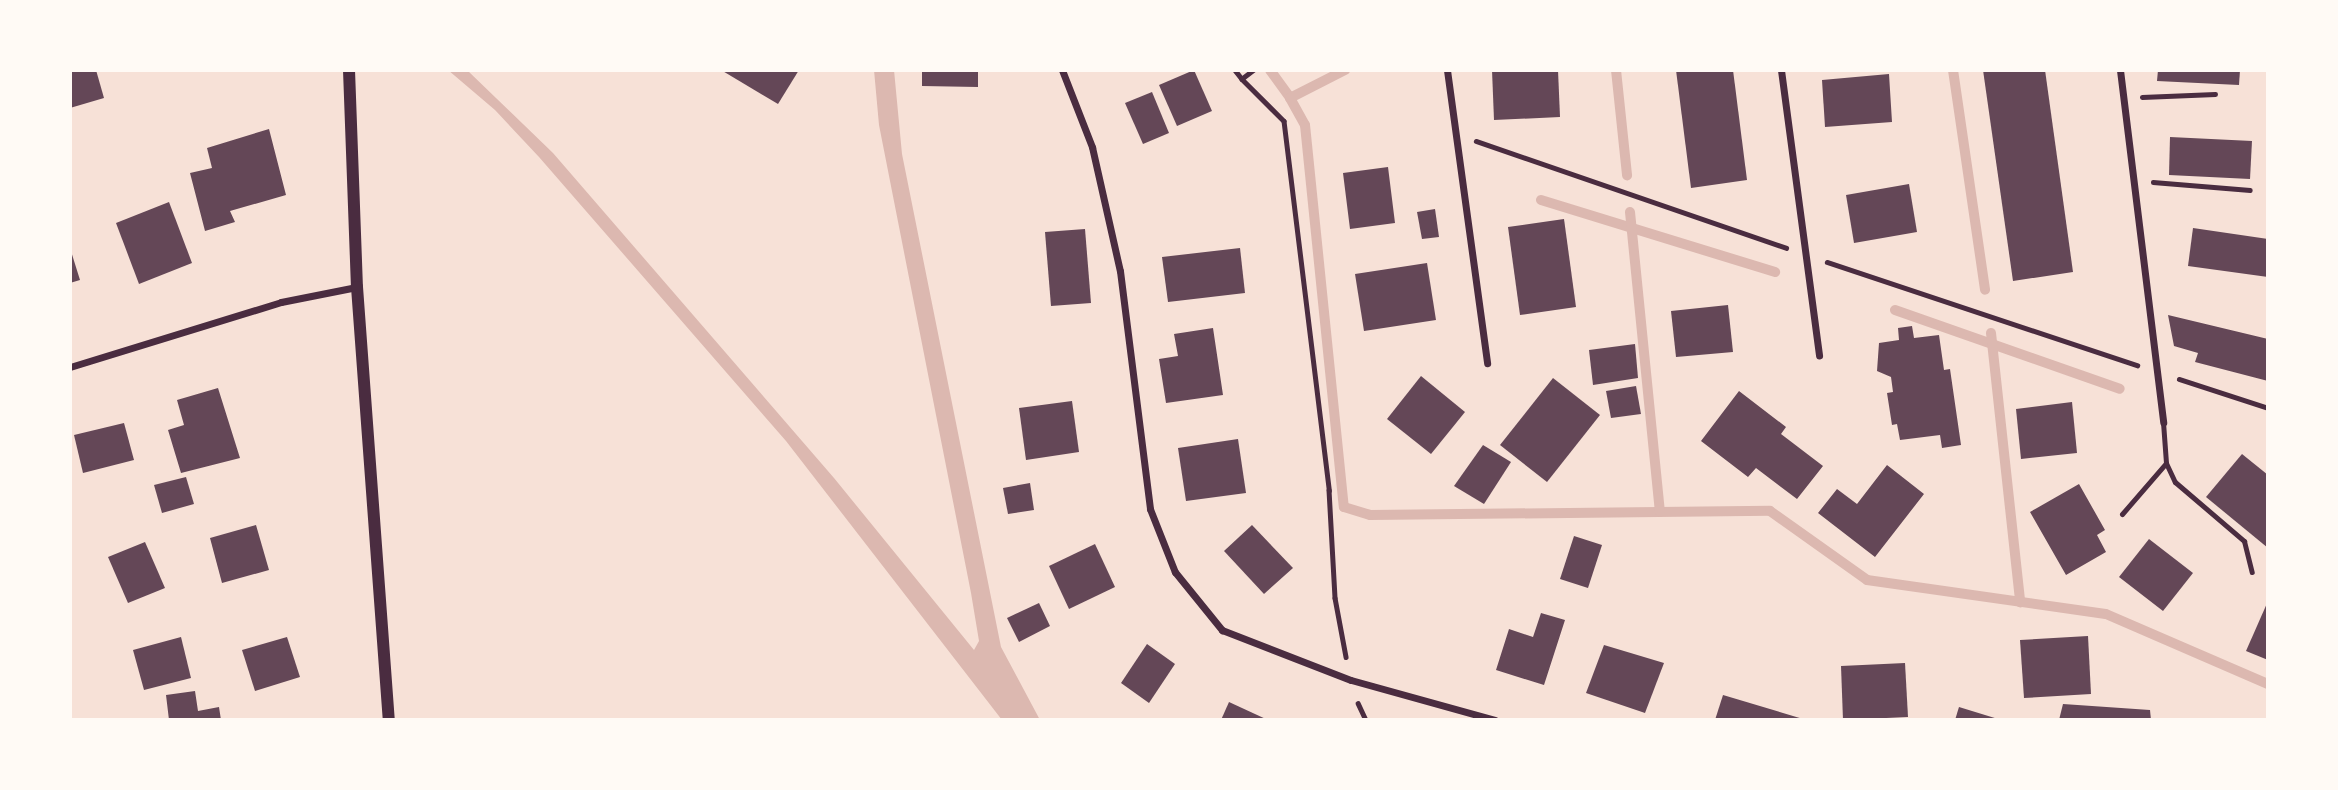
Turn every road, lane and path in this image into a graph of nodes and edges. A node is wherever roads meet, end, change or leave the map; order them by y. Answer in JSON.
{"nodes":[{"id":1,"x":349,"y":70,"type":"edge"},
{"id":2,"x":1062,"y":70,"type":"edge"},
{"id":3,"x":1235,"y":70,"type":"edge"},
{"id":4,"x":1253,"y":70,"type":"edge"},
{"id":5,"x":1447,"y":70,"type":"edge"},
{"id":6,"x":1781,"y":70,"type":"edge"},
{"id":7,"x":2120,"y":70,"type":"edge"},
{"id":8,"x":1242,"y":79,"type":"junction"},
{"id":9,"x":2215,"y":94,"type":"dead end"},
{"id":10,"x":2124,"y":98,"type":"junction"},
{"id":11,"x":1457,"y":134,"type":"junction"},
{"id":12,"x":2135,"y":180,"type":"junction"},
{"id":13,"x":2250,"y":190,"type":"dead end"},
{"id":14,"x":1781,"y":246,"type":"dead end"},
{"id":15,"x":1832,"y":264,"type":"dead end"},
{"id":16,"x":358,"y":287,"type":"junction"},
{"id":17,"x":1819,"y":355,"type":"dead end"},
{"id":18,"x":1488,"y":363,"type":"dead end"},
{"id":19,"x":70,"y":367,"type":"edge"},
{"id":20,"x":2160,"y":373,"type":"junction"},
{"id":21,"x":2268,"y":408,"type":"edge"},
{"id":22,"x":2163,"y":422,"type":"joint"},
{"id":23,"x":2166,"y":463,"type":"junction"},
{"id":24,"x":2122,"y":514,"type":"dead end"},
{"id":25,"x":2252,"y":572,"type":"dead end"},
{"id":26,"x":1346,"y":658,"type":"dead end"},
{"id":27,"x":1356,"y":694,"type":"dead end"},
{"id":28,"x":389,"y":720,"type":"edge"},
{"id":29,"x":1366,"y":720,"type":"edge"},
{"id":30,"x":1496,"y":720,"type":"edge"}],
"edges":[{"from":1,"to":16,"type":"street"},
{"from":2,"to":30,"type":"street"},
{"from":3,"to":8,"type":"path"},
{"from":4,"to":8,"type":"path"},
{"from":5,"to":11,"type":"street"},
{"from":6,"to":17,"type":"street"},
{"from":7,"to":10,"type":"street"},
{"from":8,"to":26,"type":"path"},
{"from":9,"to":10,"type":"path"},
{"from":10,"to":12,"type":"street"},
{"from":11,"to":14,"type":"path"},
{"from":11,"to":18,"type":"street"},
{"from":12,"to":13,"type":"path"},
{"from":12,"to":20,"type":"street"},
{"from":15,"to":20,"type":"path"},
{"from":16,"to":19,"type":"street"},
{"from":16,"to":28,"type":"street"},
{"from":20,"to":21,"type":"path"},
{"from":20,"to":22,"type":"street"},
{"from":22,"to":23,"type":"lane"},
{"from":23,"to":24,"type":"lane"},
{"from":23,"to":25,"type":"lane"},
{"from":27,"to":29,"type":"path"}]}
